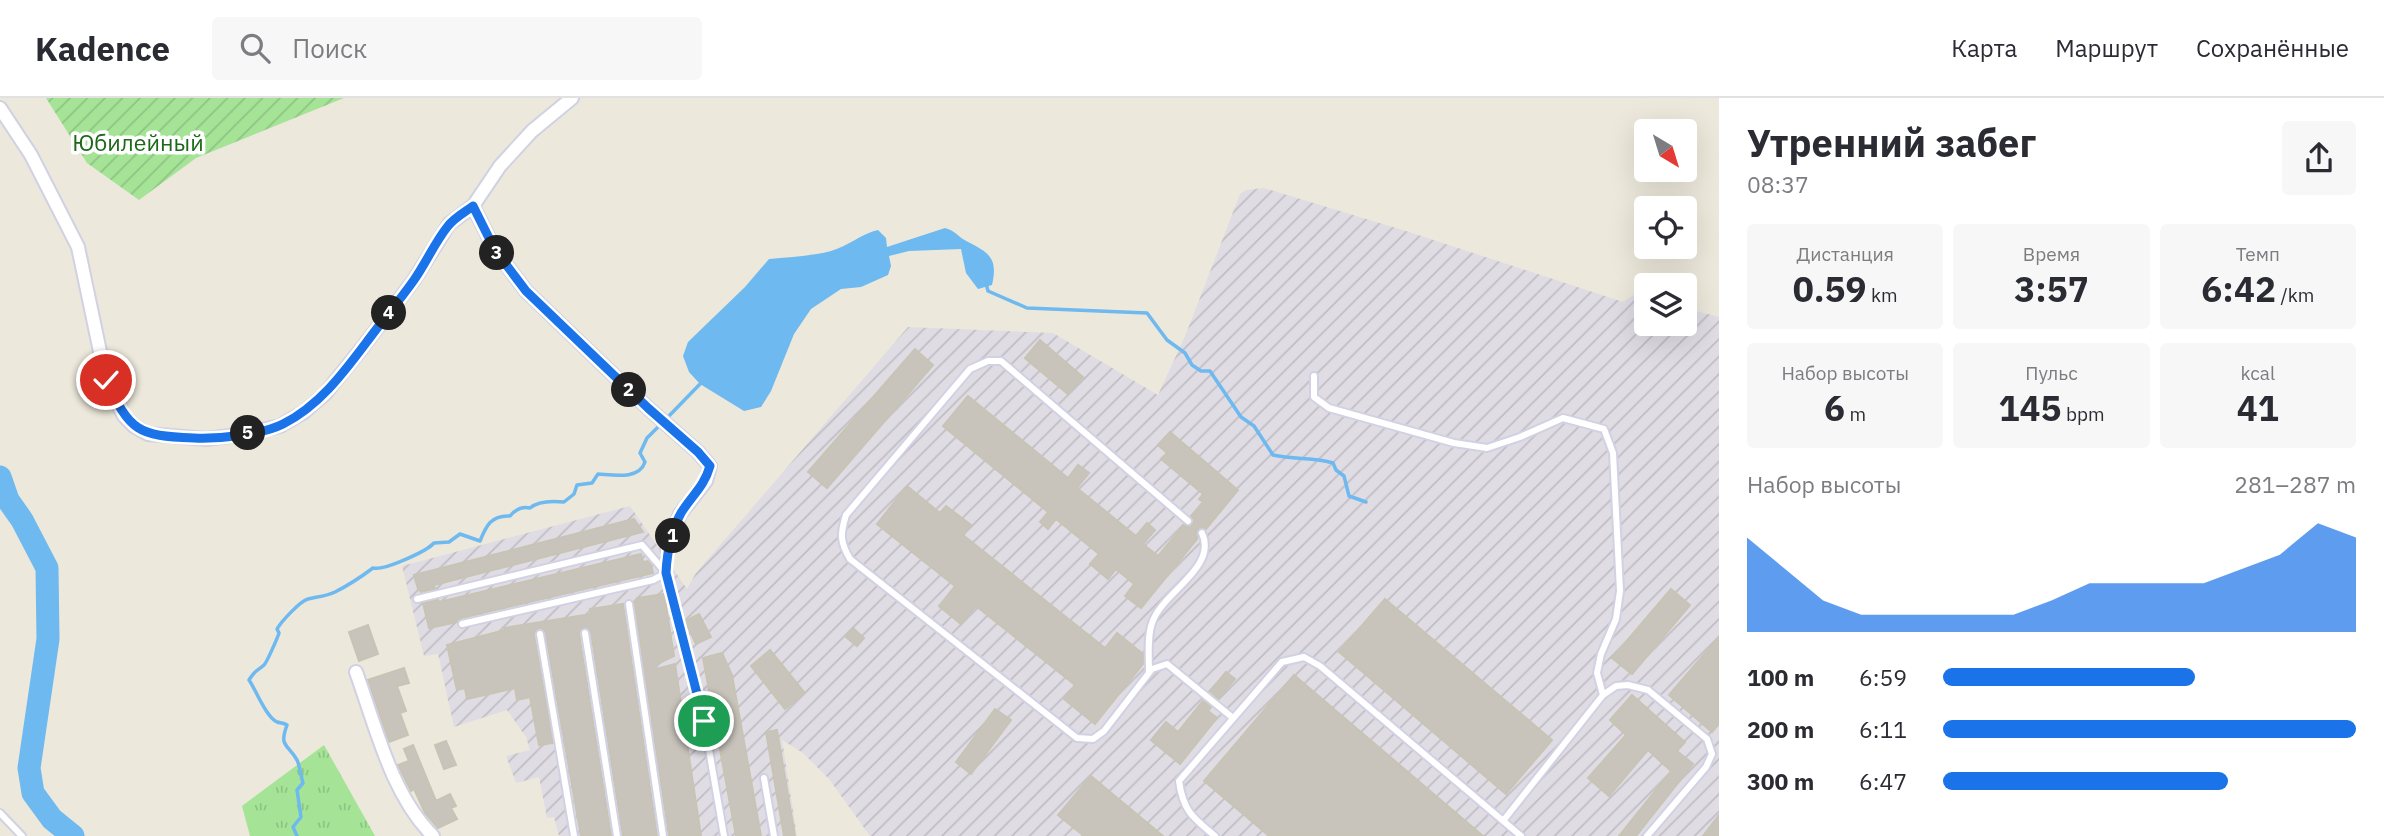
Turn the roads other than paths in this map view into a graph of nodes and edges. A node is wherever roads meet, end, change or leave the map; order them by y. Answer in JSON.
{"nodes":[{"id":1,"x":572,"y":98,"type":"edge"},
{"id":2,"x":0,"y":108,"type":"edge"},
{"id":3,"x":473,"y":206,"type":"junction"},
{"id":4,"x":1314,"y":376,"type":"dead end"},
{"id":5,"x":1188,"y":520,"type":"dead end"},
{"id":6,"x":1202,"y":533,"type":"dead end"},
{"id":7,"x":667,"y":549,"type":"joint"},
{"id":8,"x":666,"y":573,"type":"junction"},
{"id":9,"x":417,"y":599,"type":"dead end"},
{"id":10,"x":629,"y":604,"type":"dead end"},
{"id":11,"x":462,"y":624,"type":"dead end"},
{"id":12,"x":585,"y":633,"type":"dead end"},
{"id":13,"x":540,"y":634,"type":"dead end"},
{"id":14,"x":356,"y":672,"type":"dead end"},
{"id":15,"x":1149,"y":673,"type":"junction"},
{"id":16,"x":1603,"y":695,"type":"junction"},
{"id":17,"x":1233,"y":719,"type":"junction"},
{"id":18,"x":764,"y":778,"type":"dead end"},
{"id":19,"x":0,"y":813,"type":"edge"},
{"id":20,"x":1503,"y":821,"type":"junction"},
{"id":21,"x":22,"y":836,"type":"edge"},
{"id":22,"x":433,"y":836,"type":"edge"},
{"id":23,"x":574,"y":836,"type":"edge"},
{"id":24,"x":617,"y":836,"type":"edge"},
{"id":25,"x":663,"y":836,"type":"edge"},
{"id":26,"x":724,"y":836,"type":"edge"},
{"id":27,"x":774,"y":836,"type":"edge"},
{"id":28,"x":1215,"y":836,"type":"edge"},
{"id":29,"x":1521,"y":836,"type":"edge"},
{"id":30,"x":1647,"y":836,"type":"edge"}],
"edges":[{"from":1,"to":3,"type":"street"},
{"from":2,"to":3,"type":"street"},
{"from":3,"to":7,"type":"street"},
{"from":4,"to":16,"type":"lane"},
{"from":5,"to":15,"type":"lane"},
{"from":6,"to":15,"type":"lane"},
{"from":7,"to":8,"type":"lane"},
{"from":8,"to":9,"type":"lane"},
{"from":8,"to":11,"type":"lane"},
{"from":8,"to":26,"type":"lane"},
{"from":10,"to":25,"type":"lane"},
{"from":12,"to":24,"type":"lane"},
{"from":13,"to":23,"type":"lane"},
{"from":14,"to":22,"type":"street"},
{"from":15,"to":17,"type":"lane"},
{"from":16,"to":20,"type":"lane"},
{"from":16,"to":30,"type":"lane"},
{"from":17,"to":20,"type":"lane"},
{"from":17,"to":28,"type":"lane"},
{"from":18,"to":27,"type":"lane"},
{"from":19,"to":21,"type":"lane"},
{"from":20,"to":29,"type":"lane"}]}
